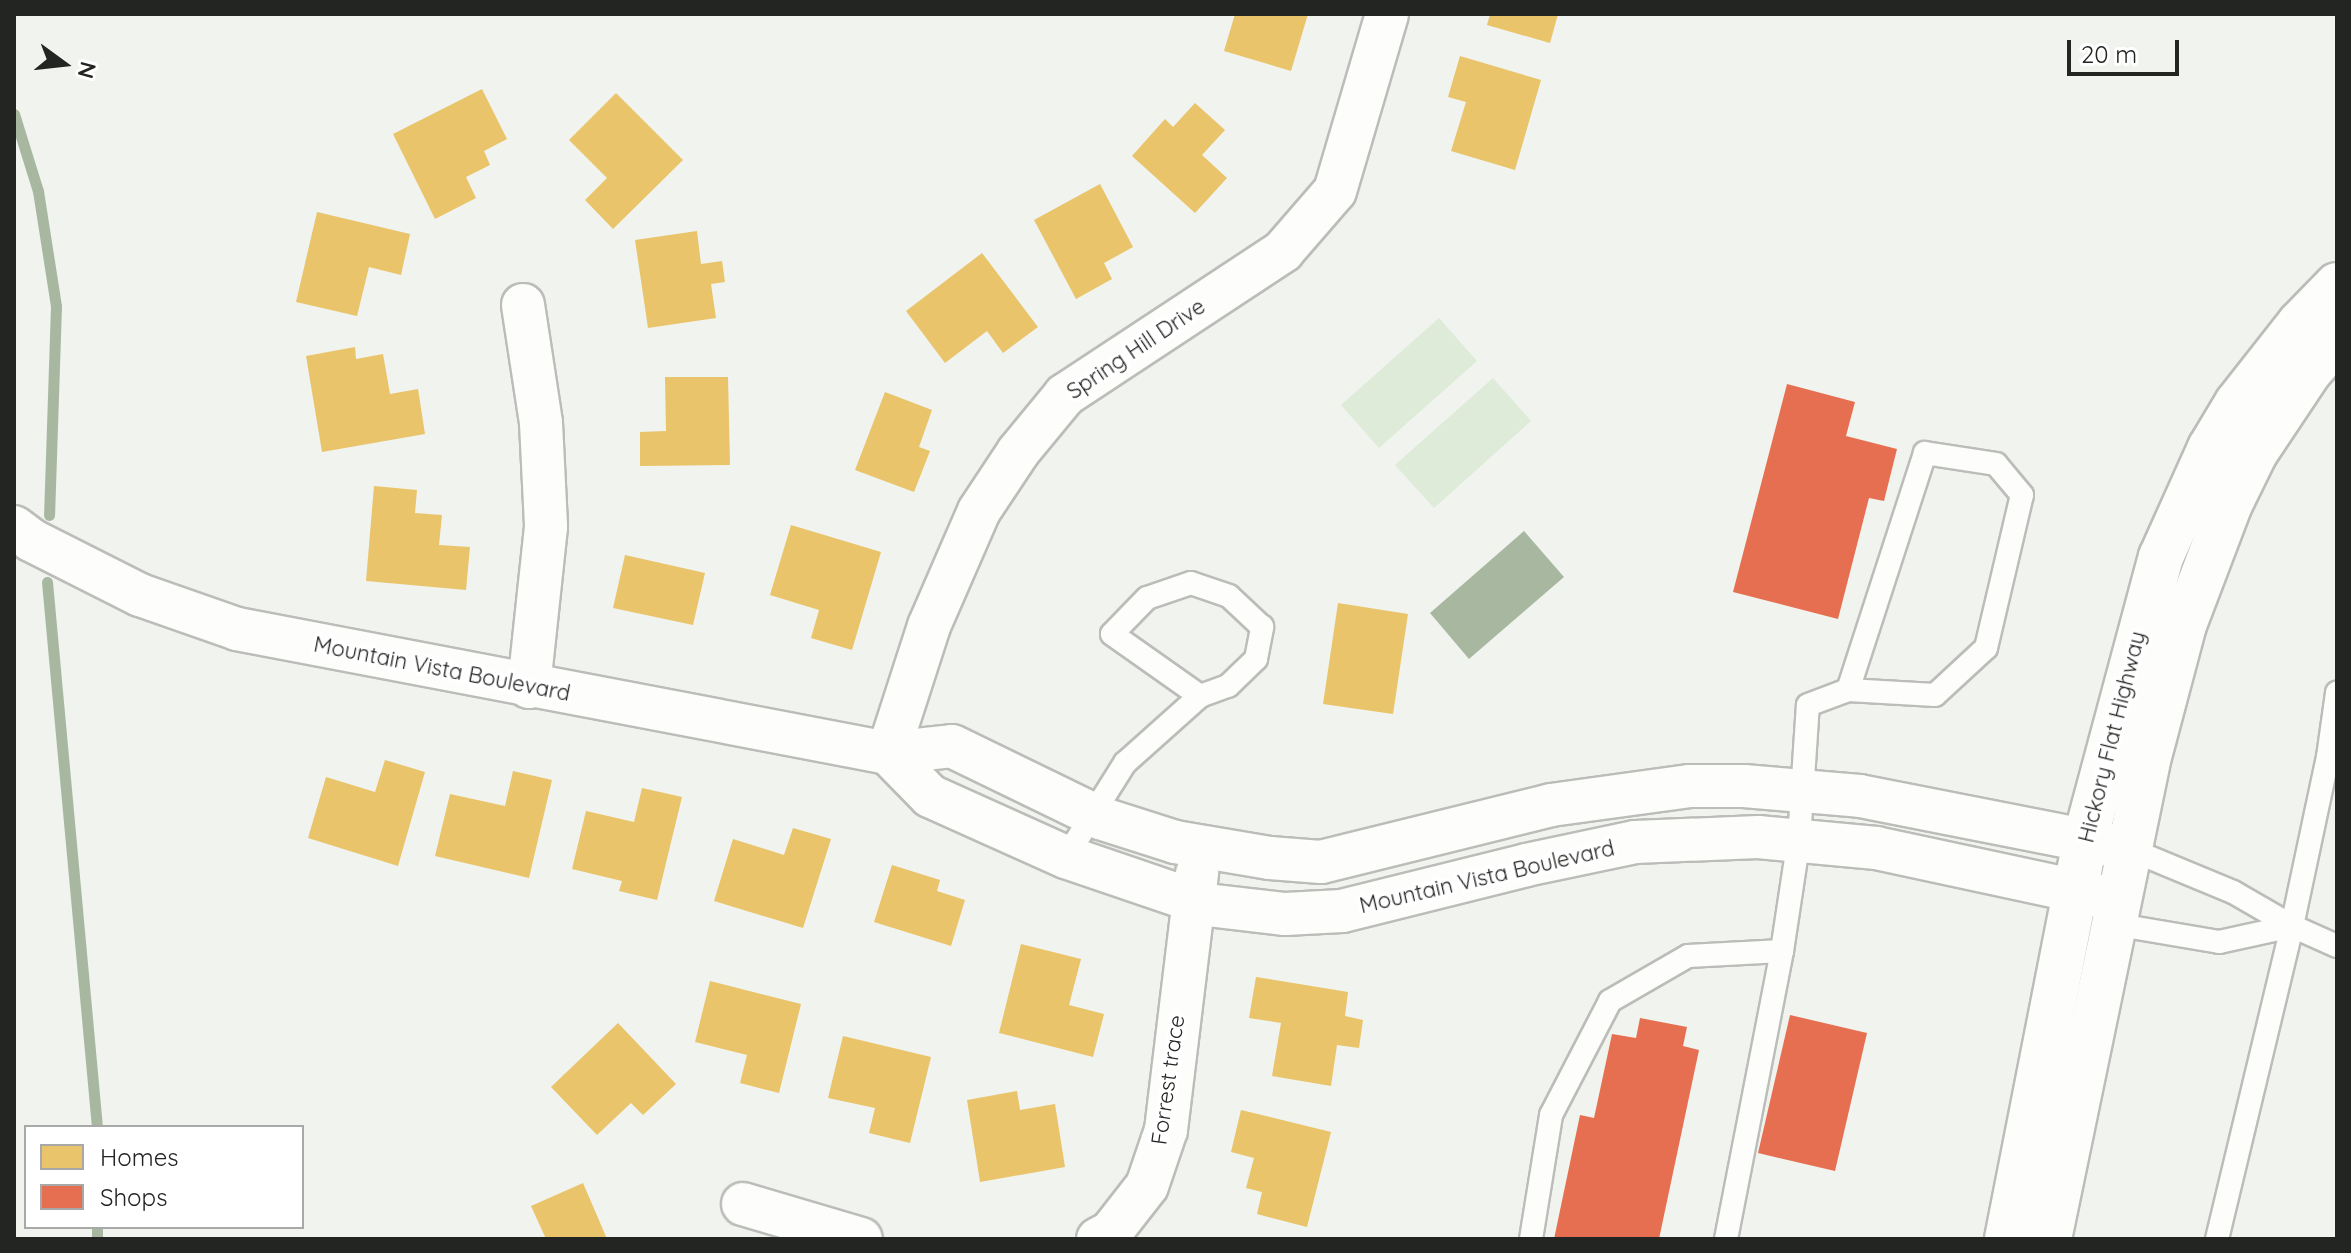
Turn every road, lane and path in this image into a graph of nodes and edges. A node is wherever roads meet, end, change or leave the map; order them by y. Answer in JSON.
{"nodes":[{"id":1,"x":1387,"y":14,"type":"edge"},
{"id":2,"x":2337,"y":285,"type":"edge"},
{"id":3,"x":523,"y":305,"type":"dead end"},
{"id":4,"x":2337,"y":340,"type":"edge"},
{"id":5,"x":14,"y":527,"type":"edge"},
{"id":6,"x":529,"y":687,"type":"junction"},
{"id":7,"x":1848,"y":690,"type":"junction"},
{"id":8,"x":2337,"y":693,"type":"edge"},
{"id":9,"x":1200,"y":696,"type":"junction"},
{"id":10,"x":888,"y":753,"type":"junction"},
{"id":11,"x":1802,"y":789,"type":"junction"},
{"id":12,"x":1095,"y":816,"type":"junction"},
{"id":13,"x":1799,"y":839,"type":"junction"},
{"id":14,"x":2085,"y":840,"type":"junction"},
{"id":15,"x":1202,"y":847,"type":"junction"},
{"id":16,"x":2129,"y":849,"type":"junction"},
{"id":17,"x":1066,"y":857,"type":"junction"},
{"id":18,"x":2074,"y":890,"type":"junction"},
{"id":19,"x":1191,"y":899,"type":"junction"},
{"id":20,"x":2116,"y":912,"type":"junction"},
{"id":21,"x":2292,"y":926,"type":"junction"},
{"id":22,"x":2337,"y":946,"type":"edge"},
{"id":23,"x":1782,"y":951,"type":"junction"},
{"id":24,"x":743,"y":1204,"type":"dead end"},
{"id":25,"x":861,"y":1239,"type":"edge"},
{"id":26,"x":1098,"y":1239,"type":"edge"},
{"id":27,"x":1531,"y":1239,"type":"edge"},
{"id":28,"x":1726,"y":1239,"type":"edge"},
{"id":29,"x":2007,"y":1239,"type":"edge"},
{"id":30,"x":2049,"y":1239,"type":"edge"},
{"id":31,"x":2217,"y":1239,"type":"edge"}],
"edges":[{"from":1,"to":10,"type":"street","name":"Spring Hill Drive"},
{"from":2,"to":14,"type":"main road","name":"Hickory Flat Highway"},
{"from":3,"to":6,"type":"street"},
{"from":4,"to":16,"type":"main road","name":"Hickory Flat Highway"},
{"from":5,"to":6,"type":"street","name":"Mountain Vista Boulevard"},
{"from":6,"to":10,"type":"street","name":"Mountain Vista Boulevard"},
{"from":7,"to":7,"type":"lane"},
{"from":7,"to":11,"type":"lane"},
{"from":8,"to":21,"type":"lane"},
{"from":9,"to":9,"type":"lane"},
{"from":9,"to":12,"type":"lane"},
{"from":10,"to":12,"type":"street","name":"Mountain Vista Boulevard"},
{"from":10,"to":17,"type":"street","name":"Mountain Vista Boulevard"},
{"from":11,"to":13,"type":"lane"},
{"from":11,"to":14,"type":"street","name":"Mountain Vista Boulevard"},
{"from":11,"to":15,"type":"street","name":"Mountain Vista Boulevard"},
{"from":12,"to":15,"type":"street","name":"Mountain Vista Boulevard"},
{"from":12,"to":17,"type":"lane"},
{"from":13,"to":18,"type":"street","name":"Mountain Vista Boulevard"},
{"from":13,"to":19,"type":"street","name":"Mountain Vista Boulevard"},
{"from":13,"to":23,"type":"lane"},
{"from":14,"to":16,"type":"street","name":"Mountain Vista Boulevard"},
{"from":14,"to":18,"type":"main road","name":"Hickory Flat Highway"},
{"from":15,"to":19,"type":"street","name":"Forrest trace"},
{"from":16,"to":20,"type":"main road","name":"Hickory Flat Highway"},
{"from":16,"to":21,"type":"lane"},
{"from":17,"to":19,"type":"street","name":"Mountain Vista Boulevard"},
{"from":18,"to":20,"type":"street","name":"Mountain Vista Boulevard"},
{"from":18,"to":29,"type":"main road","name":"Hickory Flat Highway"},
{"from":19,"to":26,"type":"street","name":"Forrest trace"},
{"from":20,"to":21,"type":"lane"},
{"from":20,"to":30,"type":"main road","name":"Hickory Flat Highway"},
{"from":21,"to":22,"type":"lane"},
{"from":21,"to":31,"type":"lane"},
{"from":23,"to":27,"type":"lane"},
{"from":23,"to":28,"type":"lane"},
{"from":24,"to":25,"type":"street"}]}
